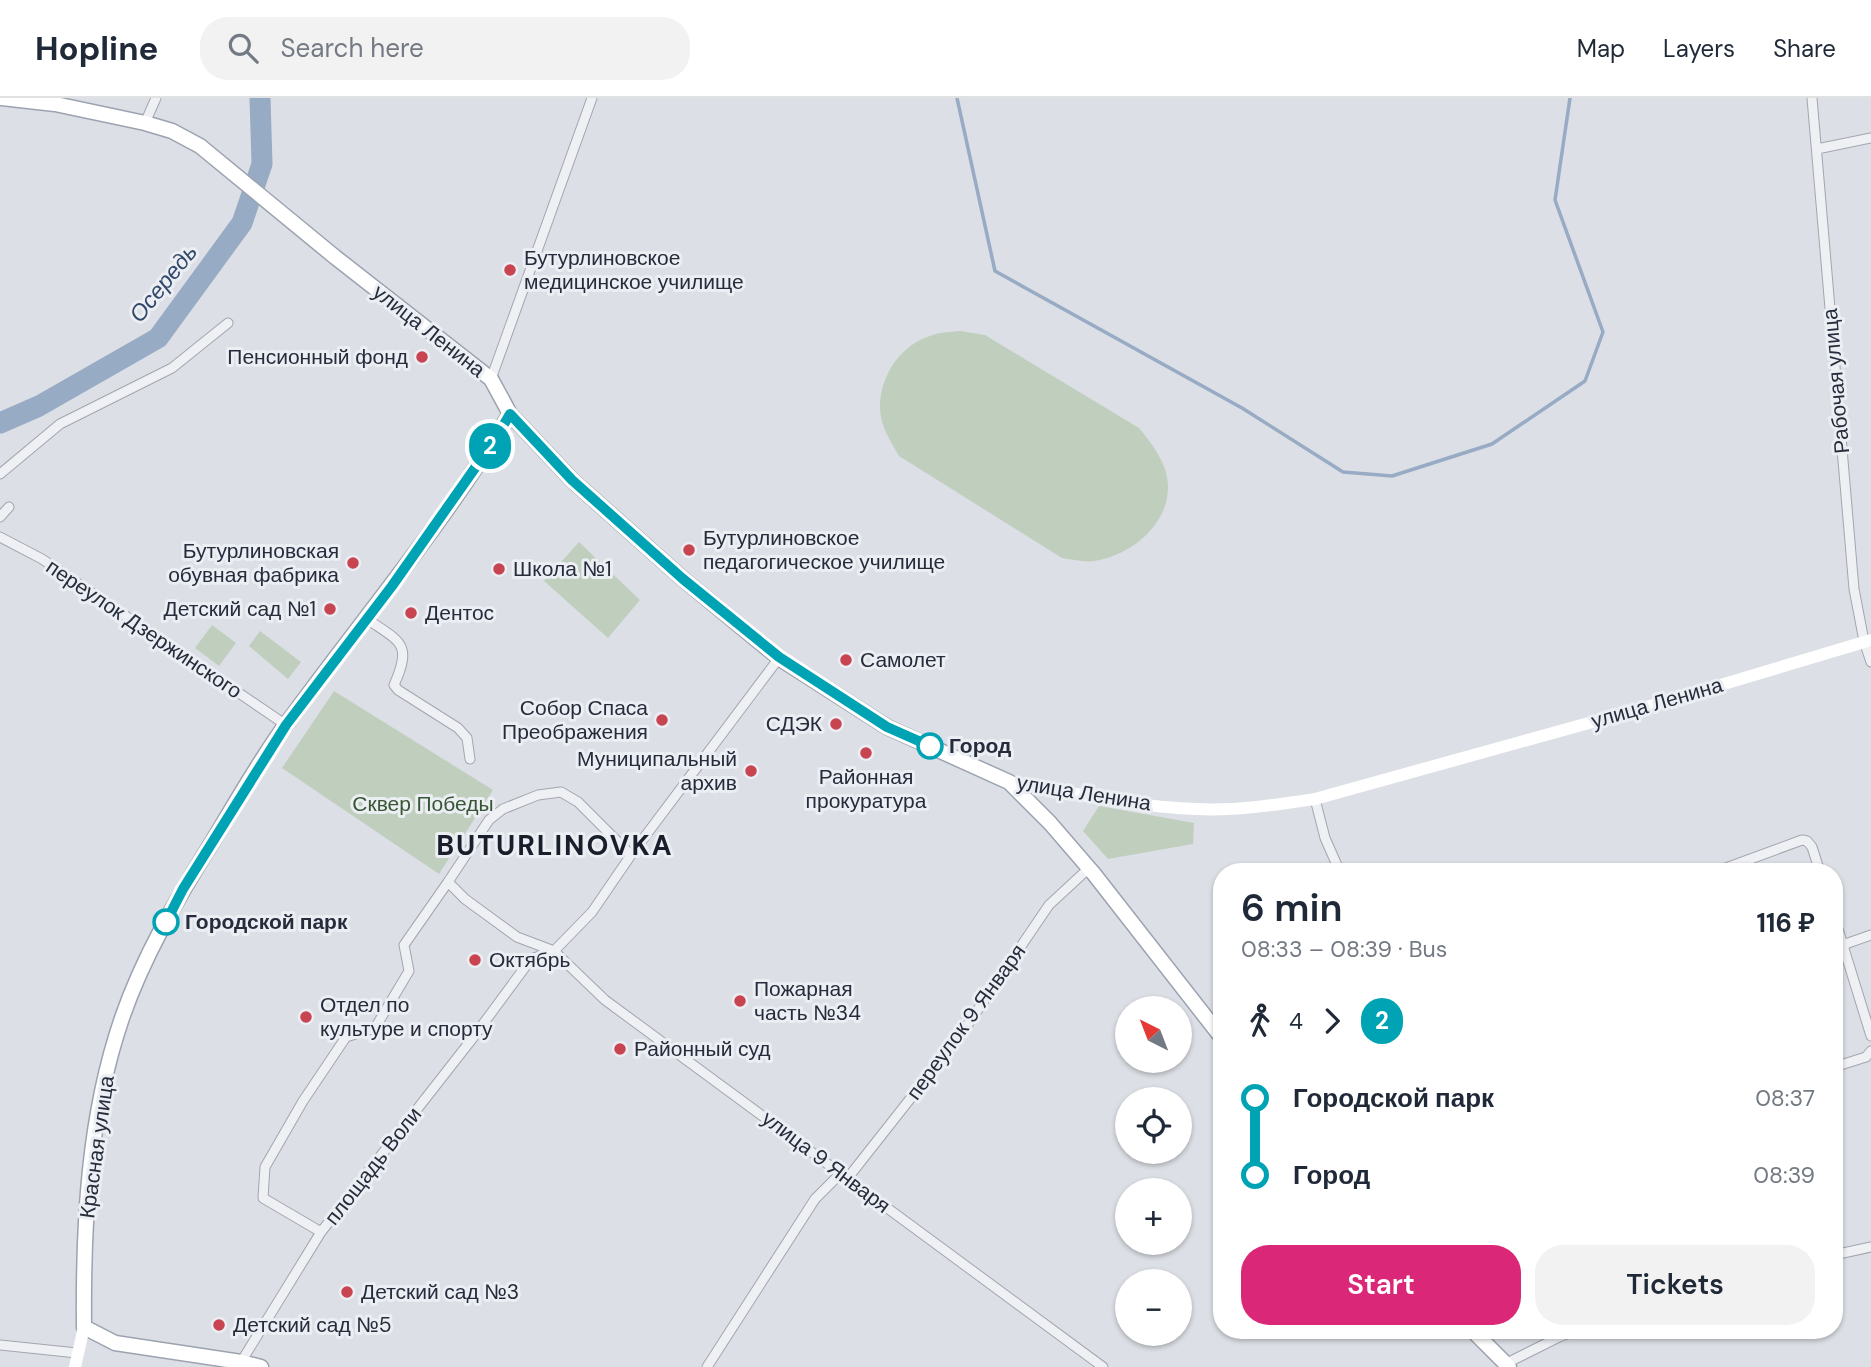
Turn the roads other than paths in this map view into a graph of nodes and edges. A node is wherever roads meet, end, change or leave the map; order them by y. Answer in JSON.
{"nodes":[{"id":1,"x":2,"y":98,"type":"edge"},
{"id":2,"x":156,"y":98,"type":"edge"},
{"id":3,"x":592,"y":98,"type":"edge"},
{"id":4,"x":1812,"y":98,"type":"edge"},
{"id":5,"x":145,"y":123,"type":"junction"},
{"id":6,"x":1871,"y":138,"type":"edge"},
{"id":7,"x":1817,"y":149,"type":"junction"},
{"id":8,"x":228,"y":323,"type":"dead end"},
{"id":9,"x":491,"y":379,"type":"junction"},
{"id":10,"x":510,"y":414,"type":"junction"},
{"id":11,"x":0,"y":474,"type":"edge"},
{"id":12,"x":9,"y":507,"type":"dead end"},
{"id":13,"x":0,"y":517,"type":"edge"},
{"id":14,"x":0,"y":537,"type":"edge"},
{"id":15,"x":367,"y":619,"type":"junction"},
{"id":16,"x":1867,"y":640,"type":"edge"},
{"id":17,"x":779,"y":657,"type":"junction"},
{"id":18,"x":1871,"y":662,"type":"edge"},
{"id":19,"x":286,"y":725,"type":"junction"},
{"id":20,"x":470,"y":759,"type":"dead end"},
{"id":21,"x":1009,"y":782,"type":"junction"},
{"id":22,"x":1315,"y":799,"type":"junction"},
{"id":23,"x":631,"y":855,"type":"junction"},
{"id":24,"x":1336,"y":863,"type":"edge"},
{"id":25,"x":1739,"y":863,"type":"edge"},
{"id":26,"x":1817,"y":863,"type":"edge"},
{"id":27,"x":1089,"y":868,"type":"junction"},
{"id":28,"x":448,"y":882,"type":"junction"},
{"id":29,"x":1871,"y":935,"type":"edge"},
{"id":30,"x":1843,"y":944,"type":"edge"},
{"id":31,"x":554,"y":951,"type":"junction"},
{"id":32,"x":1843,"y":960,"type":"edge"},
{"id":33,"x":1213,"y":1026,"type":"edge"},
{"id":34,"x":1871,"y":1036,"type":"edge"},
{"id":35,"x":1871,"y":1051,"type":"edge"},
{"id":36,"x":1843,"y":1064,"type":"edge"},
{"id":37,"x":844,"y":1177,"type":"junction"},
{"id":38,"x":321,"y":1232,"type":"junction"},
{"id":39,"x":1871,"y":1247,"type":"edge"},
{"id":40,"x":1843,"y":1253,"type":"edge"},
{"id":41,"x":84,"y":1327,"type":"junction"},
{"id":42,"x":1481,"y":1339,"type":"edge"},
{"id":43,"x":1554,"y":1339,"type":"edge"},
{"id":44,"x":0,"y":1345,"type":"edge"},
{"id":45,"x":77,"y":1353,"type":"junction"},
{"id":46,"x":241,"y":1362,"type":"junction"},
{"id":47,"x":1507,"y":1365,"type":"edge"},
{"id":48,"x":75,"y":1367,"type":"edge"},
{"id":49,"x":261,"y":1367,"type":"edge"},
{"id":50,"x":707,"y":1367,"type":"edge"},
{"id":51,"x":1103,"y":1367,"type":"edge"}],
"edges":[{"from":1,"to":5,"type":"main road","name":"улица Ленина"},
{"from":2,"to":5,"type":"street"},
{"from":3,"to":9,"type":"street"},
{"from":4,"to":7,"type":"street","name":"Рабочая улица"},
{"from":5,"to":9,"type":"main road","name":"улица Ленина"},
{"from":6,"to":7,"type":"street"},
{"from":7,"to":16,"type":"street","name":"Рабочая улица"},
{"from":8,"to":11,"type":"street"},
{"from":9,"to":10,"type":"main road","name":"улица Ленина"},
{"from":10,"to":15,"type":"main road","name":"Красная улица"},
{"from":10,"to":17,"type":"main road","name":"улица Ленина"},
{"from":12,"to":13,"type":"street"},
{"from":14,"to":19,"type":"street","name":"переулок Дзержинского"},
{"from":15,"to":19,"type":"main road","name":"Красная улица"},
{"from":15,"to":20,"type":"street"},
{"from":16,"to":18,"type":"street","name":"Рабочая улица"},
{"from":16,"to":22,"type":"street","name":"улица Ленина"},
{"from":17,"to":21,"type":"main road","name":"улица Ленина"},
{"from":17,"to":23,"type":"street","name":"площадь Воли"},
{"from":19,"to":41,"type":"main road","name":"Красная улица"},
{"from":21,"to":22,"type":"street","name":"улица Ленина"},
{"from":21,"to":27,"type":"main road"},
{"from":22,"to":24,"type":"street"},
{"from":23,"to":28,"type":"street","name":"площадь Воли"},
{"from":23,"to":31,"type":"street","name":"площадь Воли"},
{"from":25,"to":26,"type":"street"},
{"from":27,"to":33,"type":"main road"},
{"from":27,"to":37,"type":"street","name":"переулок 9 Января"},
{"from":28,"to":31,"type":"street"},
{"from":28,"to":38,"type":"street","name":"площадь Воли"},
{"from":29,"to":30,"type":"street"},
{"from":31,"to":37,"type":"street","name":"улица 9 Января"},
{"from":31,"to":38,"type":"street","name":"площадь Воли"},
{"from":32,"to":34,"type":"street"},
{"from":35,"to":36,"type":"street"},
{"from":37,"to":50,"type":"street","name":"переулок 9 Января"},
{"from":37,"to":51,"type":"street","name":"улица 9 Января"},
{"from":38,"to":46,"type":"street"},
{"from":39,"to":40,"type":"street"},
{"from":41,"to":45,"type":"street","name":"Красная улица"},
{"from":41,"to":46,"type":"main road"},
{"from":42,"to":47,"type":"main road"},
{"from":43,"to":47,"type":"street"},
{"from":44,"to":45,"type":"street"},
{"from":45,"to":48,"type":"street","name":"Красная улица"},
{"from":46,"to":49,"type":"main road"}]}
